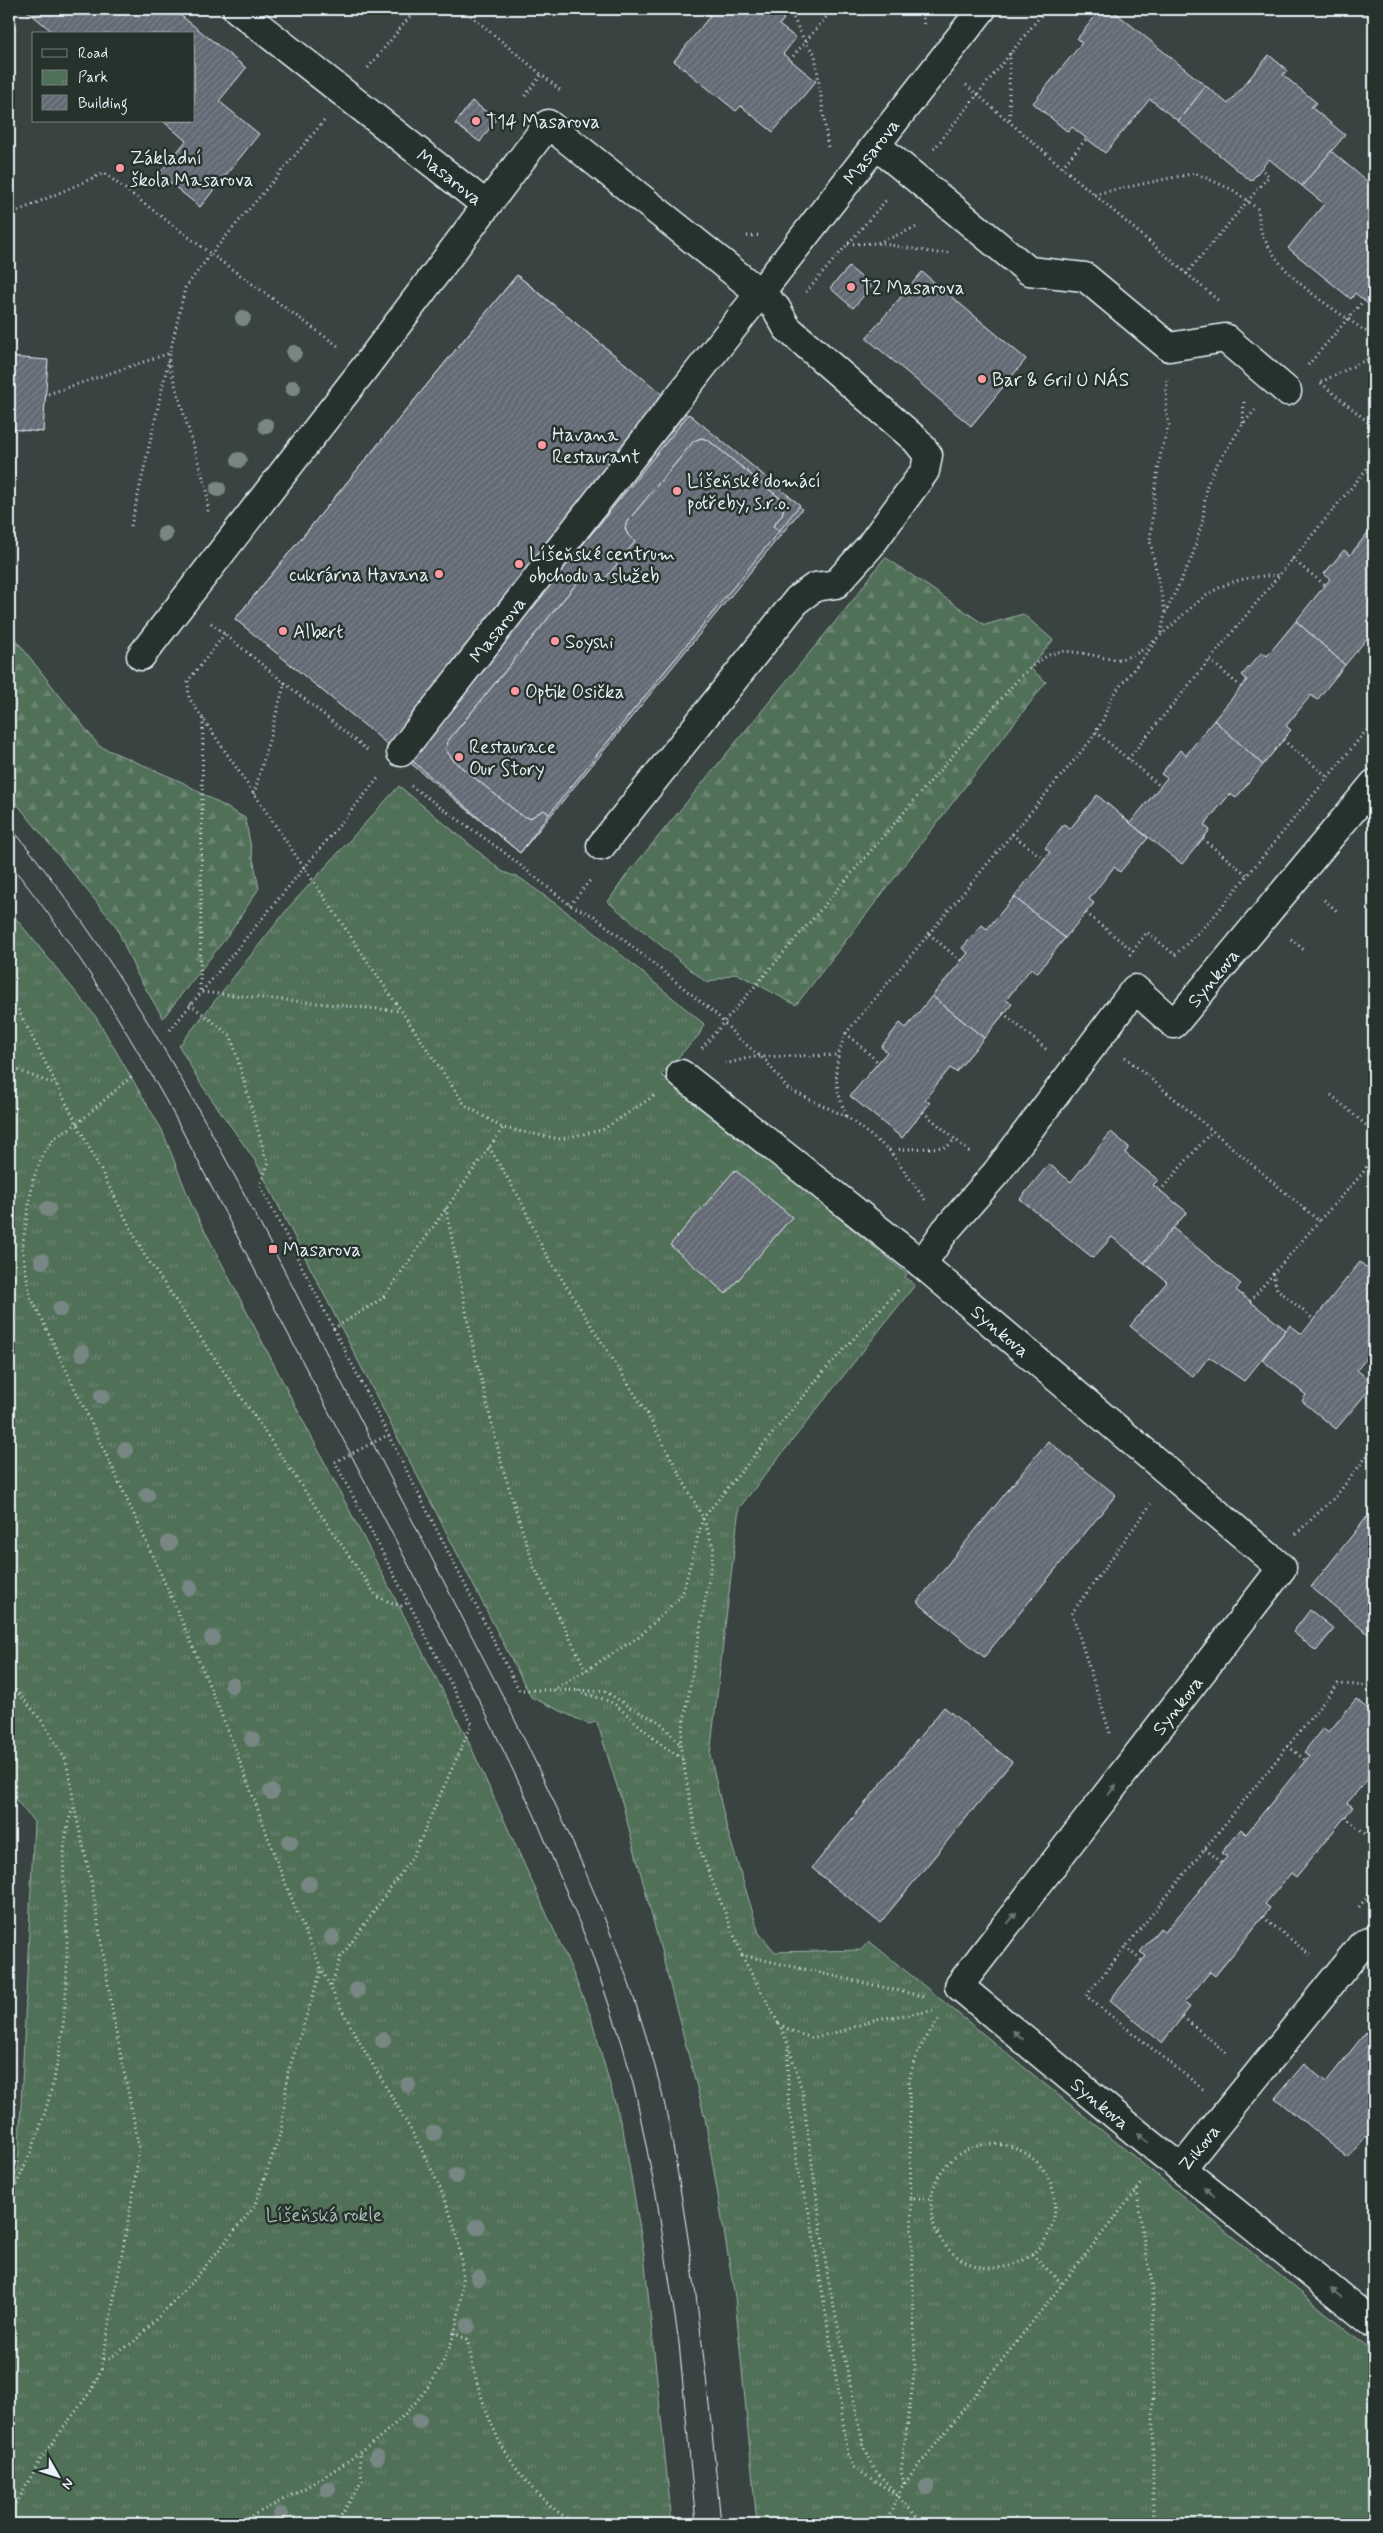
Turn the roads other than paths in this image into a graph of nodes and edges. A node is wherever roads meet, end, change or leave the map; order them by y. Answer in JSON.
{"nodes":[{"id":1,"x":237,"y":9,"type":"edge"},
{"id":2,"x":982,"y":9,"type":"edge"},
{"id":3,"x":876,"y":146,"type":"junction"},
{"id":4,"x":486,"y":205,"type":"junction"},
{"id":5,"x":760,"y":293,"type":"junction"},
{"id":6,"x":1289,"y":382,"type":"road end"},
{"id":7,"x":141,"y":656,"type":"dead end"},
{"id":8,"x":394,"y":759,"type":"road end"},
{"id":9,"x":1374,"y":784,"type":"edge"},
{"id":10,"x":601,"y":846,"type":"dead end"},
{"id":11,"x":681,"y":1074,"type":"road end"},
{"id":12,"x":922,"y":1264,"type":"junction"},
{"id":13,"x":1374,"y":1940,"type":"edge"},
{"id":14,"x":1181,"y":2169,"type":"junction"},
{"id":15,"x":1374,"y":2324,"type":"edge"}],
"edges":[{"from":1,"to":4,"type":"street","name":"Masarova"},
{"from":2,"to":3,"type":"street","name":"Masarova"},
{"from":3,"to":5,"type":"street","name":"Masarova"},
{"from":3,"to":6,"type":"street"},
{"from":4,"to":5,"type":"street","name":"Masarova"},
{"from":4,"to":7,"type":"street"},
{"from":5,"to":8,"type":"street","name":"Masarova"},
{"from":5,"to":10,"type":"street"},
{"from":9,"to":12,"type":"street","name":"Synkova"},
{"from":11,"to":12,"type":"street","name":"Synkova"},
{"from":14,"to":12,"type":"street","name":"Synkova","one_way":true},
{"from":13,"to":14,"type":"street","name":"Zikova"},
{"from":15,"to":14,"type":"street","name":"Zikova","one_way":true}]}
